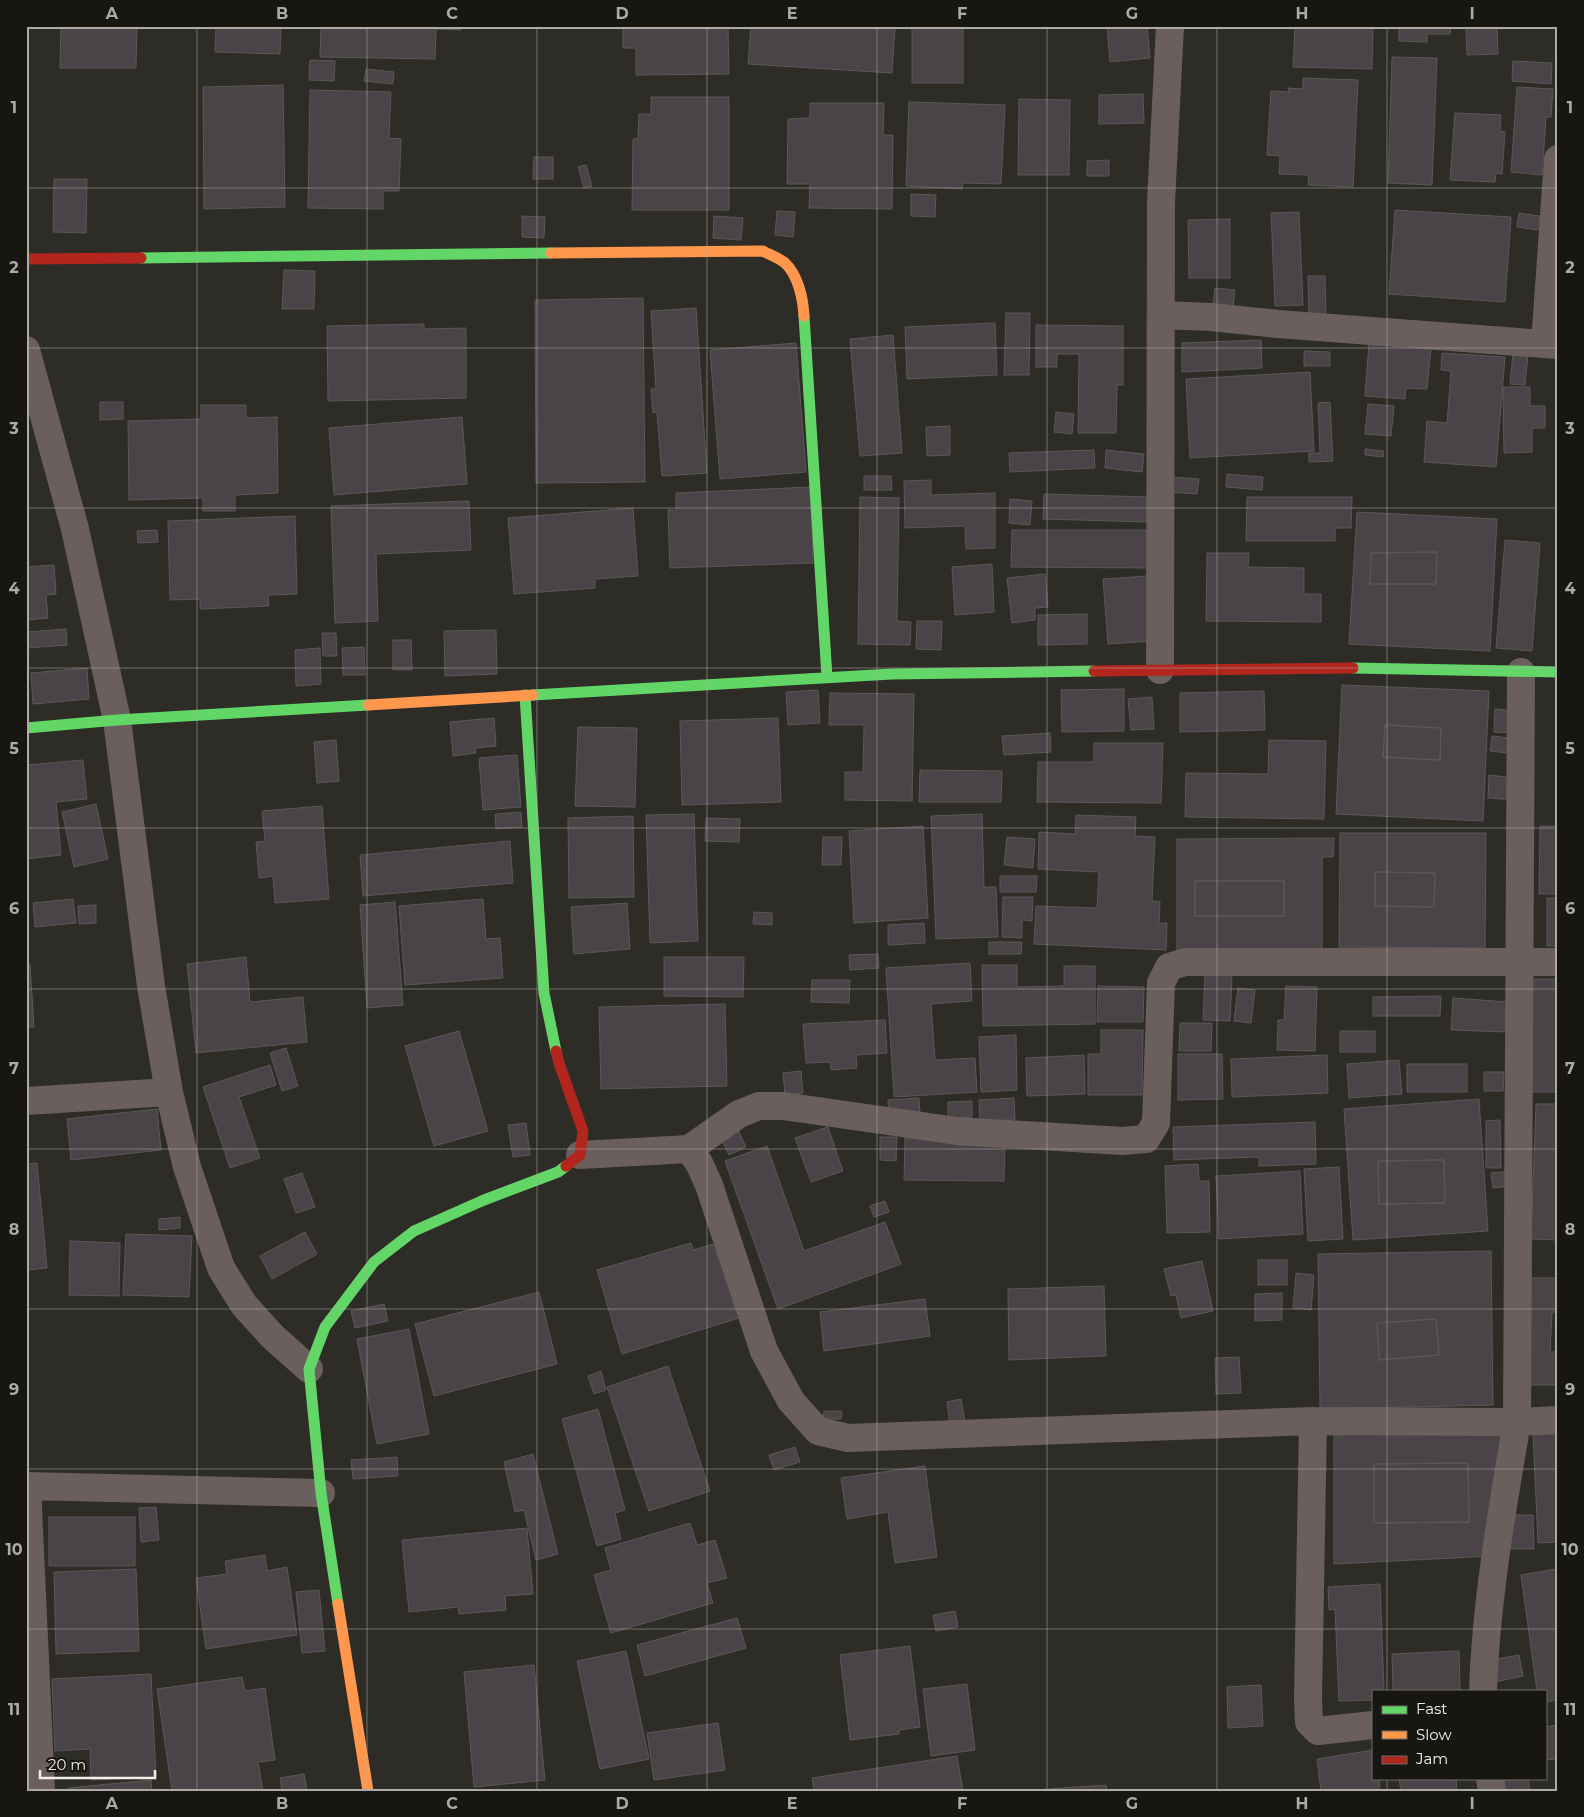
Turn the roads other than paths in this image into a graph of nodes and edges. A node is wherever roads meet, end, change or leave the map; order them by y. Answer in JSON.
{"nodes":[{"id":1,"x":1170,"y":26,"type":"edge"},
{"id":2,"x":1558,"y":159,"type":"edge"},
{"id":3,"x":26,"y":259,"type":"edge"},
{"id":4,"x":1161,"y":315,"type":"junction"},
{"id":5,"x":1551,"y":344,"type":"edge"},
{"id":6,"x":26,"y":350,"type":"edge"},
{"id":7,"x":1160,"y":670,"type":"junction"},
{"id":8,"x":1521,"y":672,"type":"junction"},
{"id":9,"x":1558,"y":672,"type":"edge"},
{"id":10,"x":827,"y":677,"type":"junction"},
{"id":11,"x":525,"y":695,"type":"junction"},
{"id":12,"x":117,"y":720,"type":"junction"},
{"id":13,"x":26,"y":728,"type":"edge"},
{"id":14,"x":1558,"y":962,"type":"edge"},
{"id":15,"x":1520,"y":963,"type":"junction"},
{"id":16,"x":169,"y":1092,"type":"junction"},
{"id":17,"x":26,"y":1101,"type":"edge"},
{"id":18,"x":689,"y":1149,"type":"junction"},
{"id":19,"x":580,"y":1155,"type":"junction"},
{"id":20,"x":309,"y":1369,"type":"junction"},
{"id":21,"x":1558,"y":1420,"type":"edge"},
{"id":22,"x":1313,"y":1421,"type":"junction"},
{"id":23,"x":1517,"y":1422,"type":"junction"},
{"id":24,"x":26,"y":1486,"type":"edge"},
{"id":25,"x":321,"y":1493,"type":"junction"},
{"id":26,"x":1483,"y":1690,"type":"edge"},
{"id":27,"x":1372,"y":1725,"type":"edge"},
{"id":28,"x":41,"y":1791,"type":"edge"},
{"id":29,"x":368,"y":1791,"type":"edge"}],
"edges":[{"from":1,"to":4,"type":"street"},
{"from":2,"to":5,"type":"street"},
{"from":3,"to":10,"type":"street"},
{"from":4,"to":5,"type":"street"},
{"from":4,"to":7,"type":"street"},
{"from":6,"to":12,"type":"street"},
{"from":7,"to":8,"type":"street"},
{"from":7,"to":10,"type":"street"},
{"from":8,"to":9,"type":"street"},
{"from":8,"to":15,"type":"street"},
{"from":10,"to":11,"type":"street"},
{"from":11,"to":12,"type":"street"},
{"from":11,"to":19,"type":"street"},
{"from":12,"to":13,"type":"street"},
{"from":12,"to":16,"type":"street"},
{"from":14,"to":15,"type":"street"},
{"from":15,"to":18,"type":"street"},
{"from":15,"to":23,"type":"street"},
{"from":16,"to":17,"type":"street"},
{"from":16,"to":20,"type":"street"},
{"from":18,"to":19,"type":"street"},
{"from":18,"to":22,"type":"street"},
{"from":19,"to":20,"type":"street"},
{"from":20,"to":25,"type":"street"},
{"from":21,"to":23,"type":"street"},
{"from":22,"to":23,"type":"street"},
{"from":22,"to":27,"type":"street"},
{"from":23,"to":26,"type":"street"},
{"from":24,"to":25,"type":"street"},
{"from":24,"to":28,"type":"street"},
{"from":25,"to":29,"type":"street"}]}
